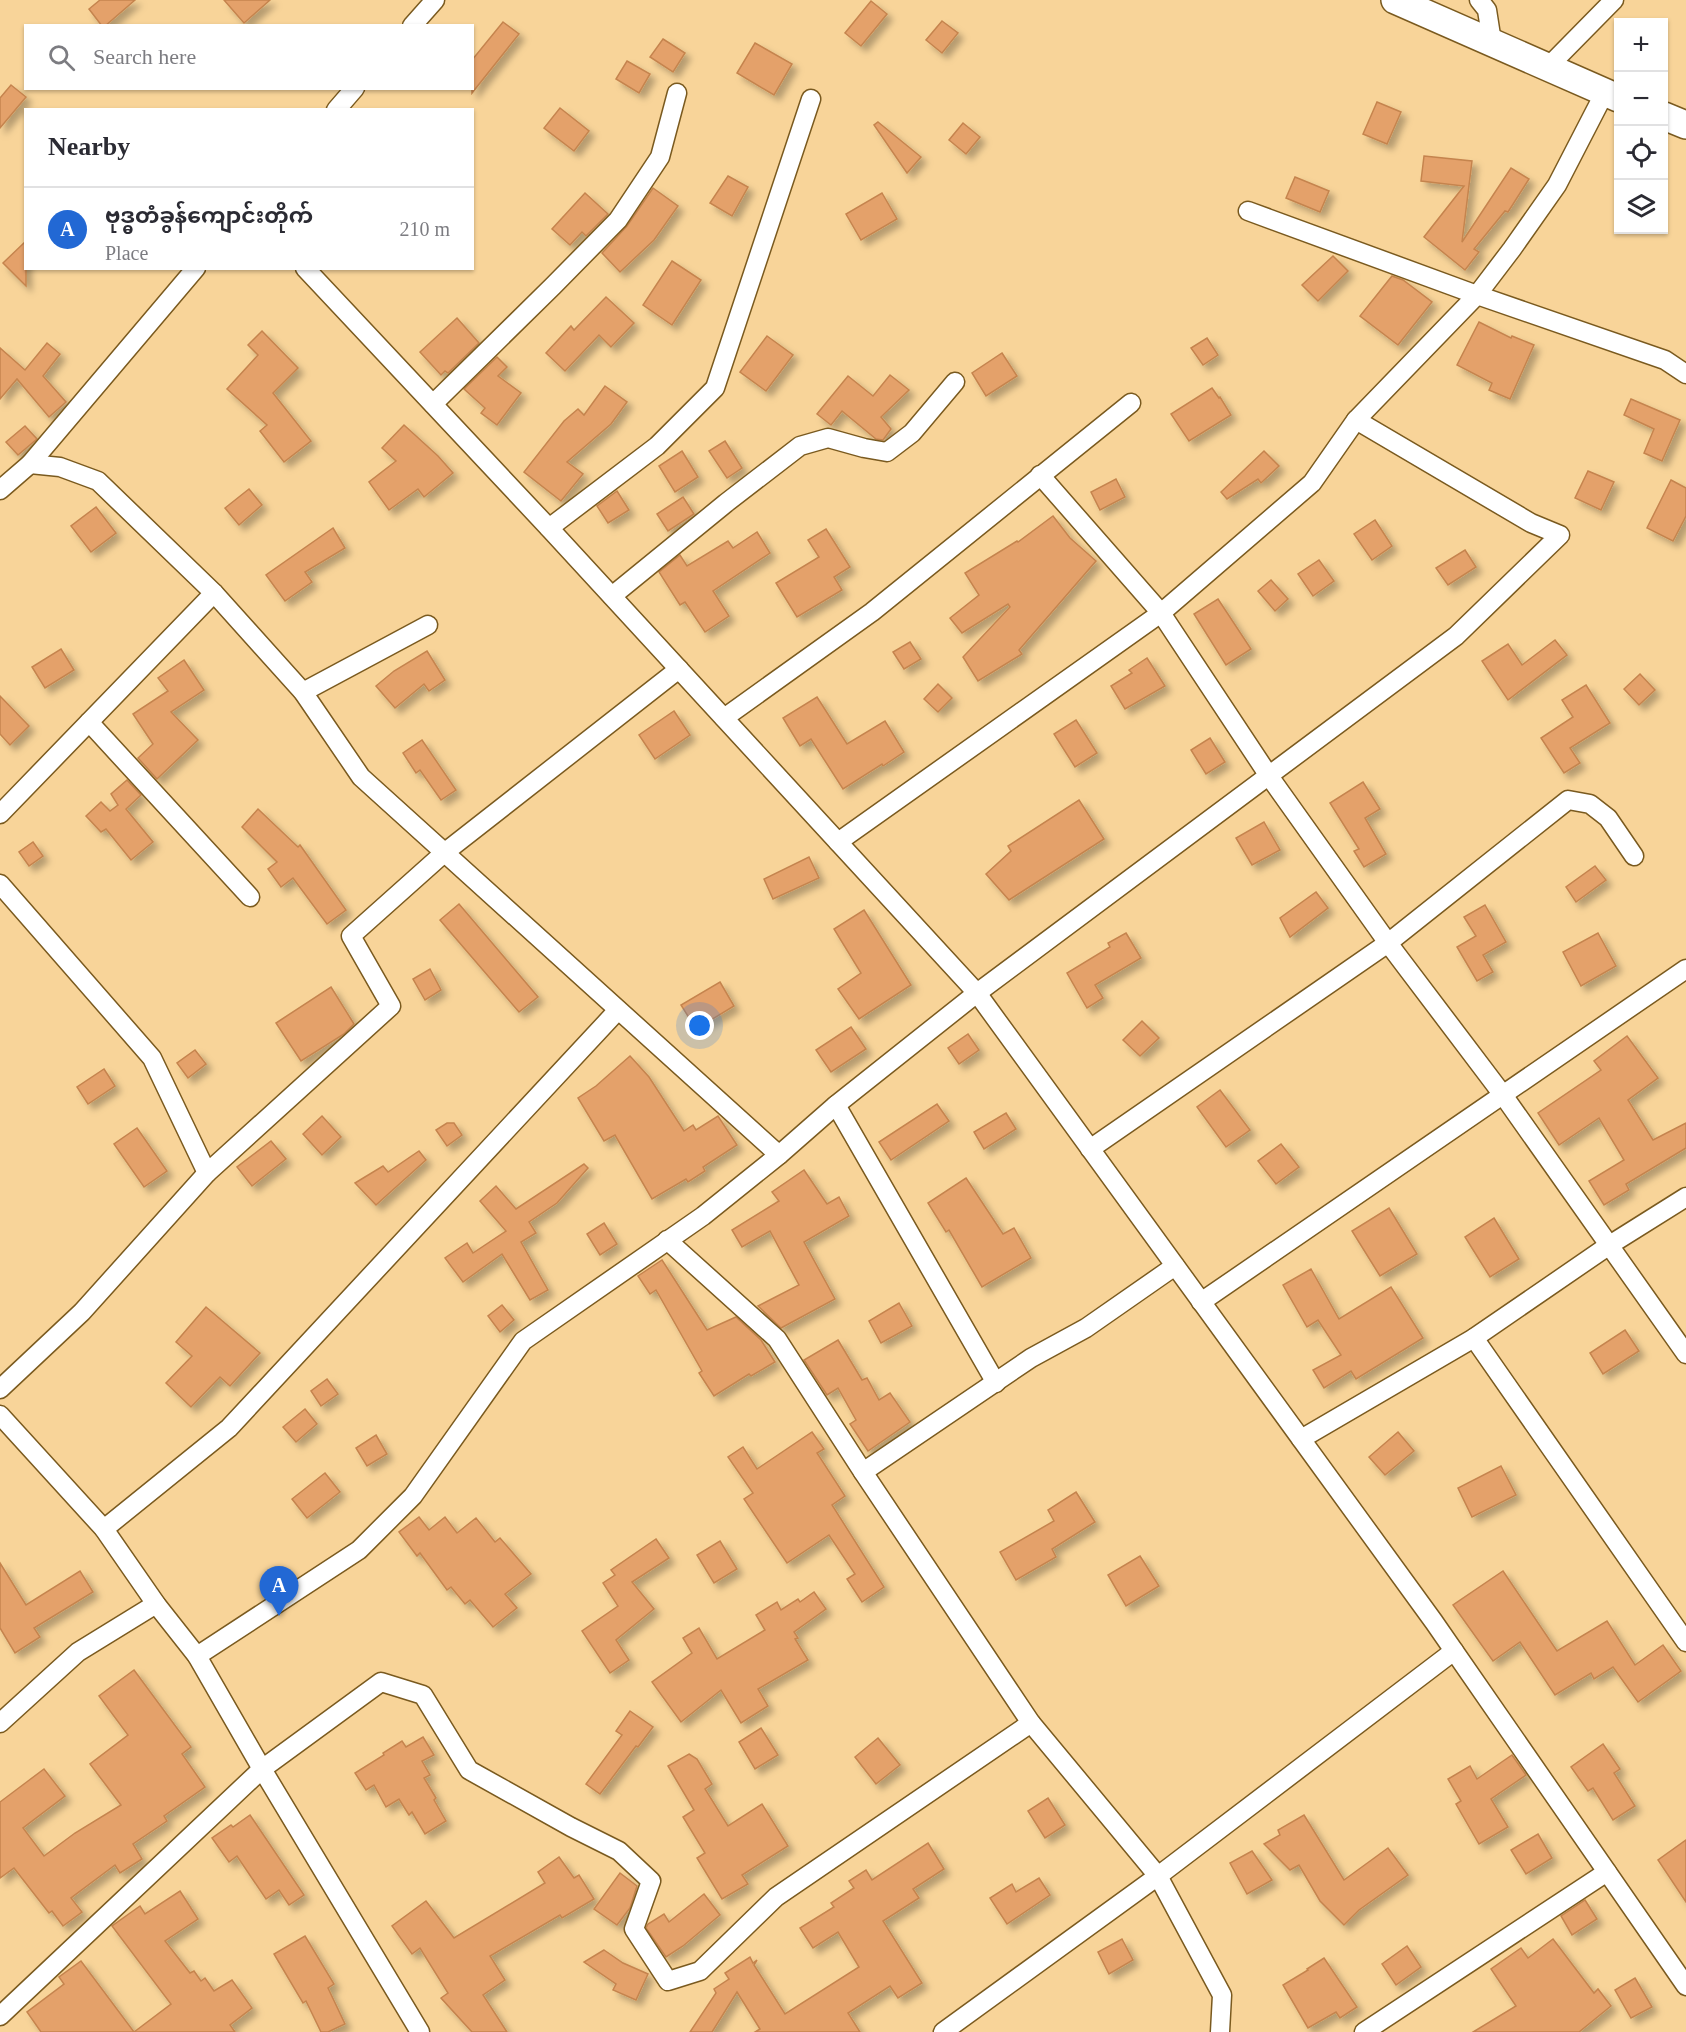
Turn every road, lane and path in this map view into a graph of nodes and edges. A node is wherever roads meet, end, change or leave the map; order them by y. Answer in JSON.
{"nodes":[{"id":1,"x":435,"y":0,"type":"edge"},
{"id":2,"x":1395,"y":0,"type":"edge"},
{"id":3,"x":1479,"y":0,"type":"edge"},
{"id":4,"x":1614,"y":0,"type":"edge"},
{"id":5,"x":414,"y":24,"type":"edge"},
{"id":6,"x":1492,"y":42,"type":"junction"},
{"id":7,"x":1548,"y":67,"type":"junction"},
{"id":8,"x":353,"y":90,"type":"edge"},
{"id":9,"x":677,"y":93,"type":"dead end"},
{"id":10,"x":1612,"y":95,"type":"edge"},
{"id":11,"x":811,"y":99,"type":"dead end"},
{"id":12,"x":338,"y":108,"type":"edge"},
{"id":13,"x":1668,"y":118,"type":"edge"},
{"id":14,"x":1686,"y":125,"type":"edge"},
{"id":15,"x":1248,"y":211,"type":"dead end"},
{"id":16,"x":194,"y":270,"type":"edge"},
{"id":17,"x":308,"y":270,"type":"edge"},
{"id":18,"x":1477,"y":295,"type":"junction"},
{"id":19,"x":1686,"y":374,"type":"edge"},
{"id":20,"x":955,"y":382,"type":"dead end"},
{"id":21,"x":1131,"y":403,"type":"dead end"},
{"id":22,"x":433,"y":404,"type":"junction"},
{"id":23,"x":1356,"y":420,"type":"junction"},
{"id":24,"x":30,"y":464,"type":"junction"},
{"id":25,"x":1040,"y":475,"type":"junction"},
{"id":26,"x":0,"y":490,"type":"edge"},
{"id":27,"x":549,"y":528,"type":"junction"},
{"id":28,"x":214,"y":593,"type":"junction"},
{"id":29,"x":612,"y":596,"type":"junction"},
{"id":30,"x":1161,"y":613,"type":"junction"},
{"id":31,"x":428,"y":625,"type":"dead end"},
{"id":32,"x":679,"y":669,"type":"junction"},
{"id":33,"x":303,"y":692,"type":"junction"},
{"id":34,"x":724,"y":718,"type":"junction"},
{"id":35,"x":89,"y":722,"type":"junction"},
{"id":36,"x":1269,"y":776,"type":"junction"},
{"id":37,"x":0,"y":814,"type":"edge"},
{"id":38,"x":838,"y":842,"type":"junction"},
{"id":39,"x":444,"y":853,"type":"junction"},
{"id":40,"x":1634,"y":856,"type":"dead end"},
{"id":41,"x":0,"y":885,"type":"edge"},
{"id":42,"x":250,"y":897,"type":"dead end"},
{"id":43,"x":1388,"y":943,"type":"junction"},
{"id":44,"x":1686,"y":969,"type":"edge"},
{"id":45,"x":977,"y":993,"type":"junction"},
{"id":46,"x":618,"y":1010,"type":"junction"},
{"id":47,"x":1503,"y":1095,"type":"junction"},
{"id":48,"x":836,"y":1105,"type":"junction"},
{"id":49,"x":1090,"y":1149,"type":"junction"},
{"id":50,"x":779,"y":1155,"type":"junction"},
{"id":51,"x":207,"y":1173,"type":"junction"},
{"id":52,"x":1686,"y":1197,"type":"edge"},
{"id":53,"x":668,"y":1240,"type":"junction"},
{"id":54,"x":1608,"y":1246,"type":"junction"},
{"id":55,"x":1175,"y":1266,"type":"junction"},
{"id":56,"x":1201,"y":1302,"type":"junction"},
{"id":57,"x":1474,"y":1338,"type":"junction"},
{"id":58,"x":1686,"y":1354,"type":"edge"},
{"id":59,"x":996,"y":1383,"type":"junction"},
{"id":60,"x":0,"y":1389,"type":"edge"},
{"id":61,"x":0,"y":1415,"type":"edge"},
{"id":62,"x":1301,"y":1439,"type":"junction"},
{"id":63,"x":863,"y":1472,"type":"junction"},
{"id":64,"x":104,"y":1528,"type":"junction"},
{"id":65,"x":156,"y":1604,"type":"junction"},
{"id":66,"x":1686,"y":1642,"type":"edge"},
{"id":67,"x":1454,"y":1651,"type":"junction"},
{"id":68,"x":197,"y":1656,"type":"junction"},
{"id":69,"x":0,"y":1723,"type":"edge"},
{"id":70,"x":1031,"y":1723,"type":"junction"},
{"id":71,"x":262,"y":1769,"type":"junction"},
{"id":72,"x":1607,"y":1872,"type":"junction"},
{"id":73,"x":1158,"y":1876,"type":"junction"},
{"id":74,"x":1686,"y":1986,"type":"edge"},
{"id":75,"x":0,"y":2016,"type":"edge"},
{"id":76,"x":414,"y":2029,"type":"edge"},
{"id":77,"x":943,"y":2032,"type":"edge"},
{"id":78,"x":1220,"y":2032,"type":"edge"},
{"id":79,"x":1364,"y":2032,"type":"edge"}],
"edges":[{"from":1,"to":5,"type":"street"},
{"from":2,"to":6,"type":"main road"},
{"from":3,"to":6,"type":"street"},
{"from":4,"to":7,"type":"street"},
{"from":6,"to":7,"type":"main road"},
{"from":7,"to":10,"type":"main road"},
{"from":8,"to":12,"type":"street"},
{"from":9,"to":22,"type":"street"},
{"from":10,"to":18,"type":"street"},
{"from":11,"to":27,"type":"street"},
{"from":13,"to":14,"type":"main road"},
{"from":15,"to":18,"type":"street"},
{"from":16,"to":24,"type":"street"},
{"from":17,"to":22,"type":"street"},
{"from":18,"to":19,"type":"street"},
{"from":18,"to":23,"type":"street"},
{"from":20,"to":29,"type":"street"},
{"from":21,"to":25,"type":"street"},
{"from":22,"to":27,"type":"street"},
{"from":23,"to":30,"type":"street"},
{"from":23,"to":36,"type":"street"},
{"from":24,"to":26,"type":"street"},
{"from":24,"to":28,"type":"street"},
{"from":25,"to":30,"type":"street"},
{"from":25,"to":34,"type":"street"},
{"from":27,"to":29,"type":"street"},
{"from":28,"to":33,"type":"street"},
{"from":28,"to":35,"type":"street"},
{"from":29,"to":32,"type":"street"},
{"from":30,"to":36,"type":"street"},
{"from":30,"to":38,"type":"street"},
{"from":31,"to":33,"type":"street"},
{"from":32,"to":34,"type":"street"},
{"from":32,"to":39,"type":"street"},
{"from":33,"to":39,"type":"street"},
{"from":34,"to":38,"type":"street"},
{"from":35,"to":37,"type":"street"},
{"from":35,"to":42,"type":"street"},
{"from":36,"to":43,"type":"street"},
{"from":36,"to":45,"type":"street"},
{"from":38,"to":45,"type":"street"},
{"from":39,"to":46,"type":"street"},
{"from":39,"to":51,"type":"street"},
{"from":40,"to":43,"type":"street"},
{"from":41,"to":51,"type":"street"},
{"from":43,"to":47,"type":"street"},
{"from":43,"to":49,"type":"street"},
{"from":44,"to":47,"type":"street"},
{"from":45,"to":48,"type":"street"},
{"from":45,"to":49,"type":"street"},
{"from":46,"to":50,"type":"street"},
{"from":46,"to":64,"type":"street"},
{"from":47,"to":54,"type":"street"},
{"from":47,"to":56,"type":"street"},
{"from":48,"to":50,"type":"street"},
{"from":48,"to":59,"type":"street"},
{"from":49,"to":55,"type":"street"},
{"from":50,"to":53,"type":"street"},
{"from":51,"to":60,"type":"street"},
{"from":52,"to":54,"type":"street"},
{"from":53,"to":63,"type":"street"},
{"from":53,"to":68,"type":"street"},
{"from":54,"to":57,"type":"street"},
{"from":54,"to":58,"type":"street"},
{"from":55,"to":56,"type":"street"},
{"from":55,"to":59,"type":"street"},
{"from":56,"to":62,"type":"street"},
{"from":57,"to":62,"type":"street"},
{"from":57,"to":66,"type":"street"},
{"from":59,"to":63,"type":"street"},
{"from":61,"to":64,"type":"street"},
{"from":62,"to":67,"type":"street"},
{"from":63,"to":70,"type":"street"},
{"from":64,"to":65,"type":"street"},
{"from":65,"to":68,"type":"street"},
{"from":65,"to":69,"type":"street"},
{"from":67,"to":72,"type":"street"},
{"from":67,"to":73,"type":"street"},
{"from":68,"to":71,"type":"street"},
{"from":70,"to":71,"type":"street"},
{"from":70,"to":73,"type":"street"},
{"from":71,"to":75,"type":"street"},
{"from":71,"to":76,"type":"street"},
{"from":72,"to":74,"type":"street"},
{"from":72,"to":79,"type":"street"},
{"from":73,"to":77,"type":"street"},
{"from":73,"to":78,"type":"street"}]}
